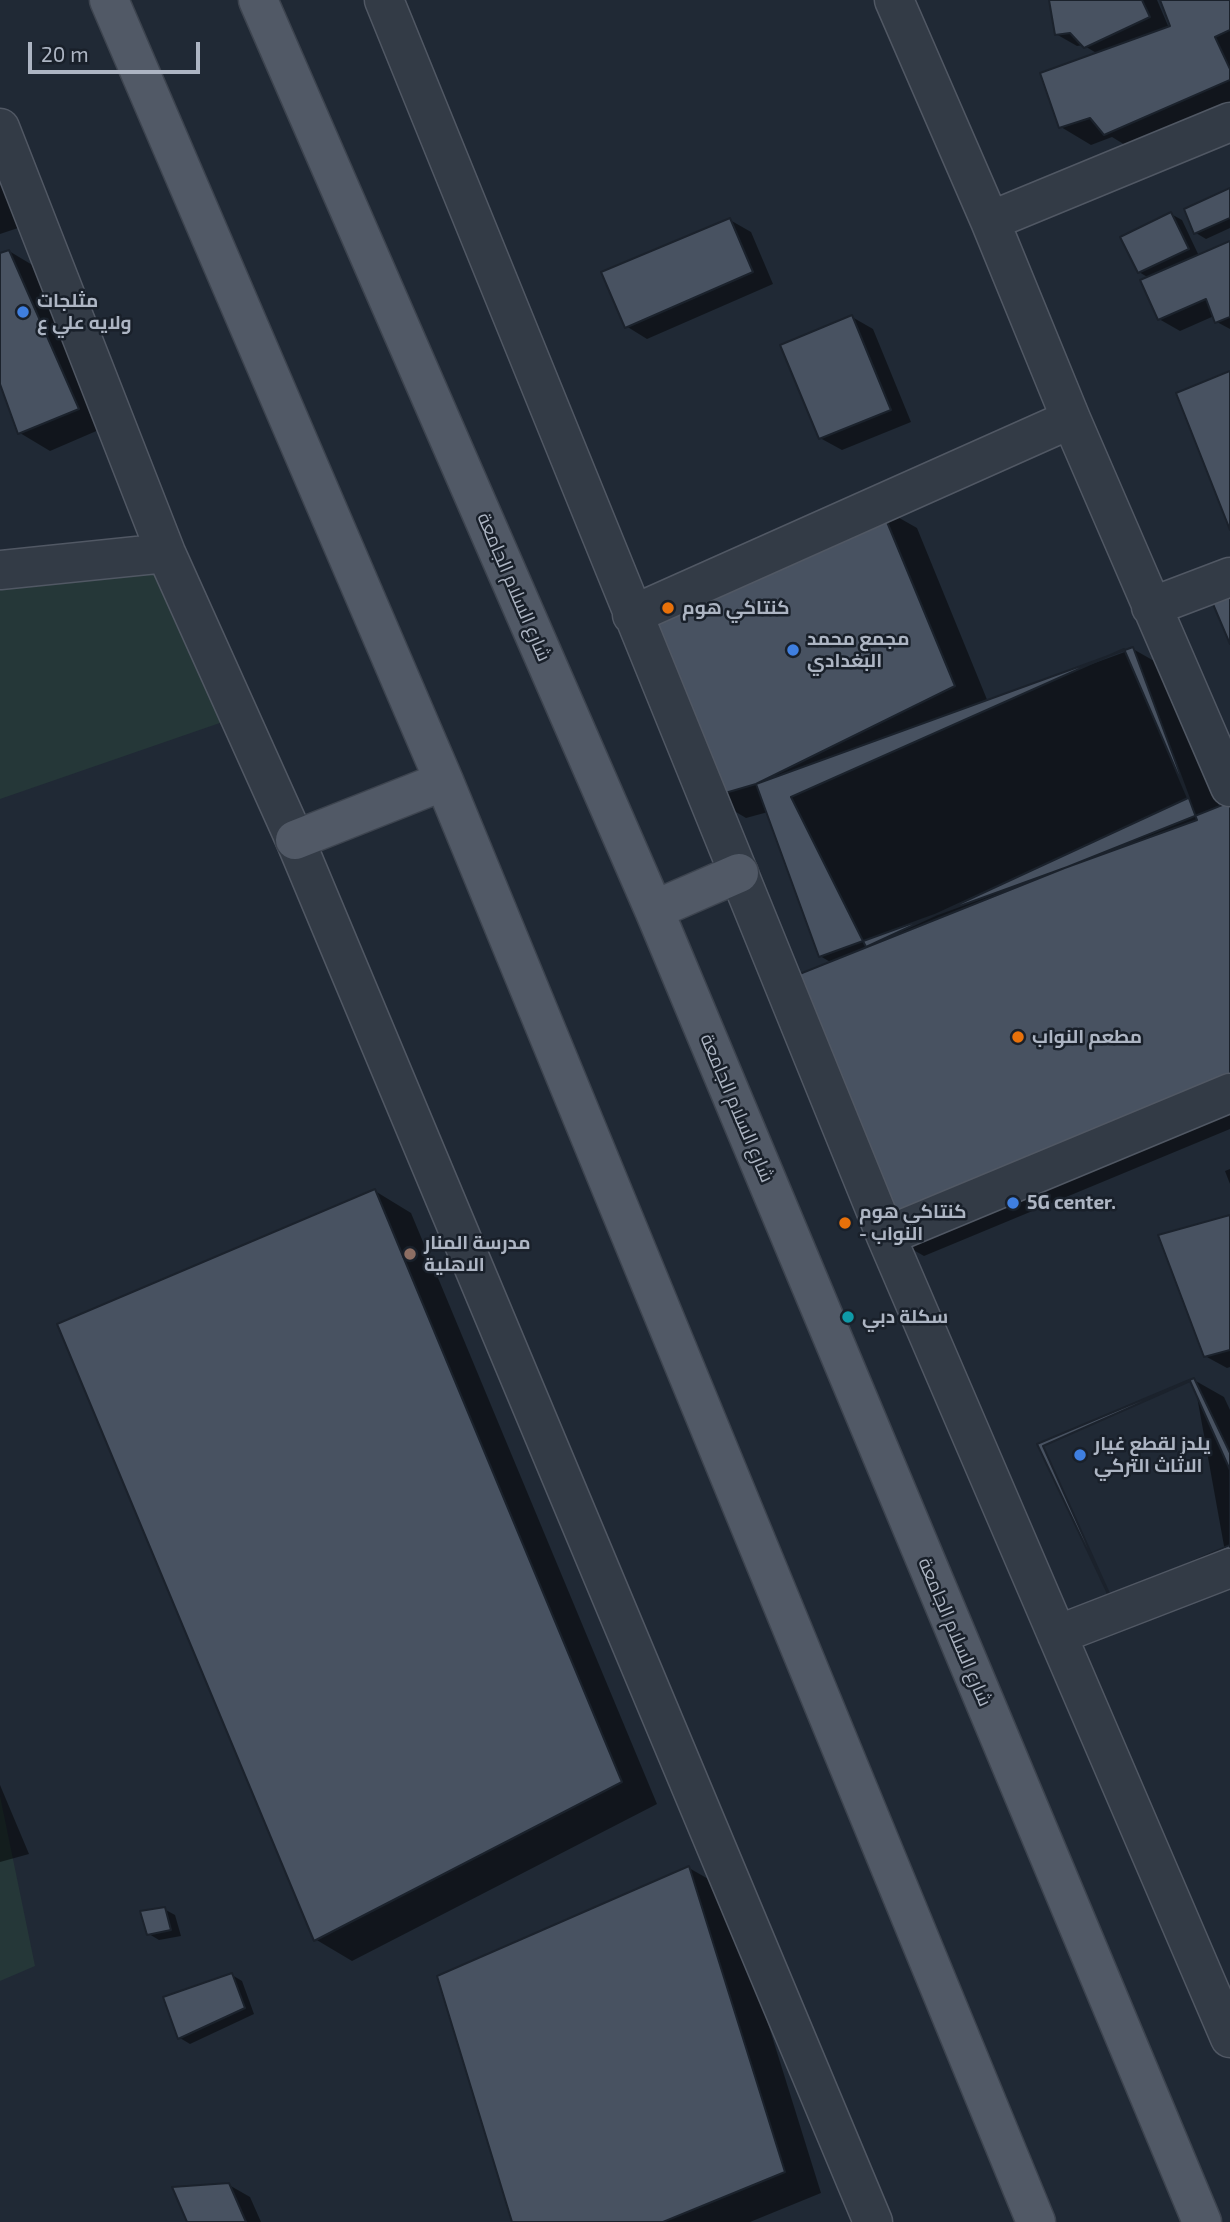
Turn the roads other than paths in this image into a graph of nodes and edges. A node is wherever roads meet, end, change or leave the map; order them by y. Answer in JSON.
{"nodes":[{"id":1,"x":109,"y":0,"type":"edge"},
{"id":2,"x":258,"y":0,"type":"edge"},
{"id":3,"x":384,"y":0,"type":"edge"},
{"id":4,"x":894,"y":0,"type":"edge"},
{"id":5,"x":1230,"y":122,"type":"edge"},
{"id":6,"x":0,"y":128,"type":"edge"},
{"id":7,"x":990,"y":221,"type":"junction"},
{"id":8,"x":1071,"y":419,"type":"junction"},
{"id":9,"x":166,"y":553,"type":"junction"},
{"id":10,"x":0,"y":570,"type":"edge"},
{"id":11,"x":1230,"y":577,"type":"edge"},
{"id":12,"x":1151,"y":607,"type":"junction"},
{"id":13,"x":632,"y":615,"type":"junction"},
{"id":14,"x":444,"y":782,"type":"junction"},
{"id":15,"x":1230,"y":787,"type":"edge"},
{"id":16,"x":295,"y":840,"type":"junction"},
{"id":17,"x":739,"y":873,"type":"junction"},
{"id":18,"x":654,"y":910,"type":"junction"},
{"id":19,"x":1230,"y":1093,"type":"edge"},
{"id":20,"x":886,"y":1236,"type":"junction"},
{"id":21,"x":1230,"y":1568,"type":"edge"},
{"id":22,"x":1057,"y":1635,"type":"junction"},
{"id":23,"x":1230,"y":2038,"type":"edge"},
{"id":24,"x":865,"y":2219,"type":"edge"},
{"id":25,"x":1036,"y":2222,"type":"edge"},
{"id":26,"x":1202,"y":2222,"type":"edge"}],
"edges":[{"from":1,"to":14,"type":"main road"},
{"from":2,"to":18,"type":"main road","name":"شارع السلام الجامعة"},
{"from":3,"to":13,"type":"street"},
{"from":4,"to":7,"type":"street"},
{"from":5,"to":7,"type":"street"},
{"from":6,"to":9,"type":"street"},
{"from":7,"to":8,"type":"street"},
{"from":8,"to":12,"type":"street"},
{"from":8,"to":13,"type":"street"},
{"from":9,"to":10,"type":"street"},
{"from":9,"to":16,"type":"street"},
{"from":11,"to":12,"type":"street"},
{"from":12,"to":15,"type":"street"},
{"from":13,"to":17,"type":"street"},
{"from":14,"to":16,"type":"main road"},
{"from":14,"to":25,"type":"main road"},
{"from":16,"to":24,"type":"street"},
{"from":17,"to":18,"type":"main road"},
{"from":17,"to":20,"type":"street"},
{"from":18,"to":26,"type":"main road","name":"شارع السلام الجامعة"},
{"from":19,"to":20,"type":"street"},
{"from":20,"to":22,"type":"street"},
{"from":21,"to":22,"type":"street"},
{"from":22,"to":23,"type":"street"}]}
